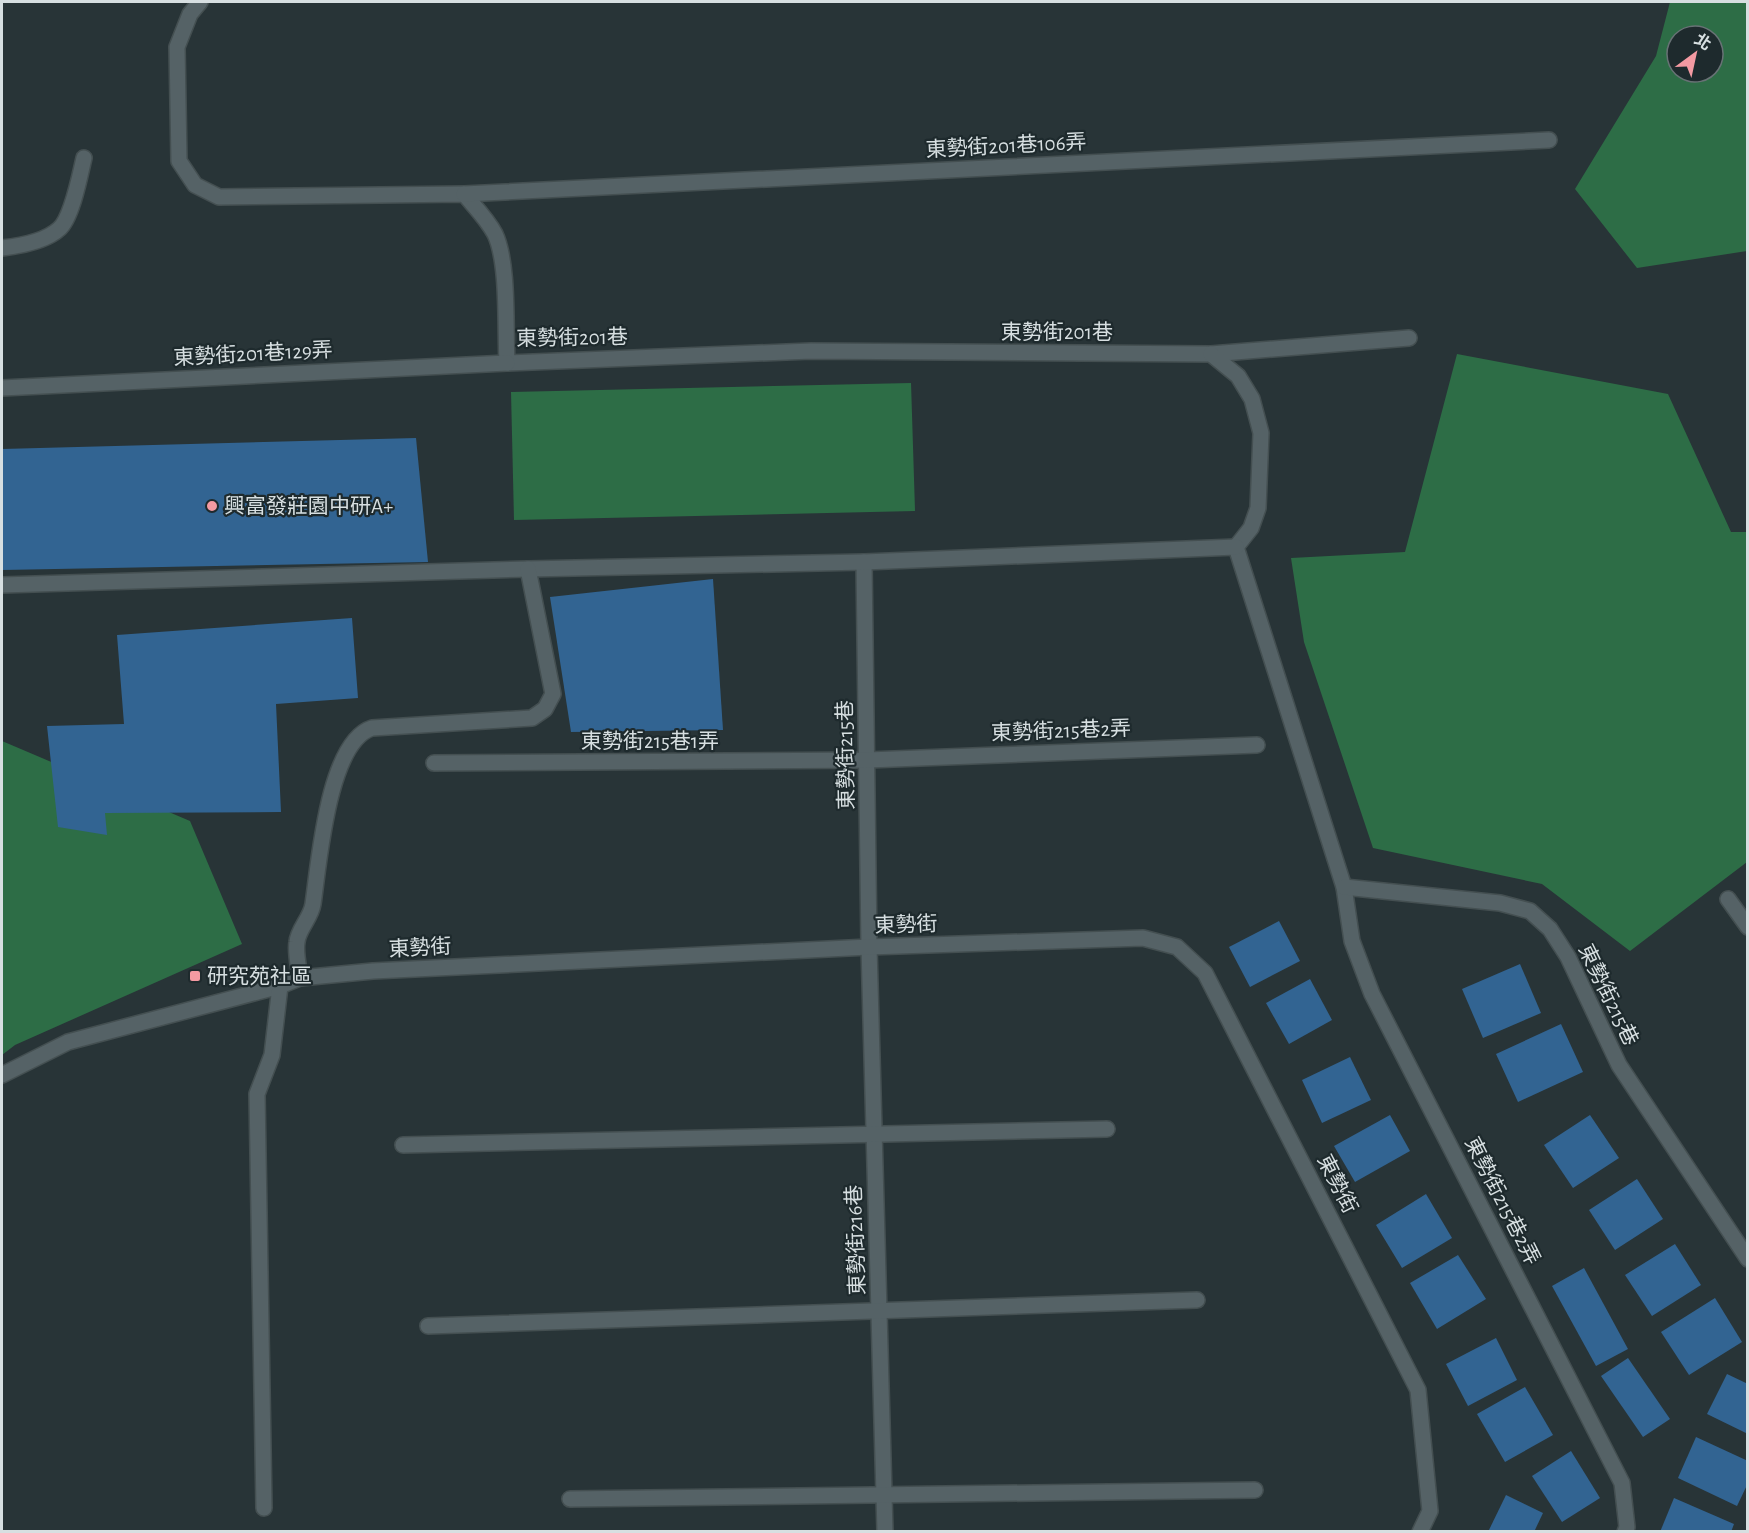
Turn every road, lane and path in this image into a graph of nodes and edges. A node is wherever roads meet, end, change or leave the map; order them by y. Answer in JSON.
{"nodes":[{"id":1,"x":200,"y":2,"type":"edge"},
{"id":2,"x":1549,"y":140,"type":"dead end"},
{"id":3,"x":84,"y":158,"type":"dead end"},
{"id":4,"x":464,"y":194,"type":"junction"},
{"id":5,"x":2,"y":248,"type":"edge"},
{"id":6,"x":1408,"y":338,"type":"dead end"},
{"id":7,"x":1211,"y":354,"type":"junction"},
{"id":8,"x":507,"y":363,"type":"junction"},
{"id":9,"x":2,"y":388,"type":"edge"},
{"id":10,"x":1236,"y":547,"type":"junction"},
{"id":11,"x":864,"y":562,"type":"junction"},
{"id":12,"x":528,"y":569,"type":"junction"},
{"id":13,"x":2,"y":585,"type":"edge"},
{"id":14,"x":1257,"y":745,"type":"dead end"},
{"id":15,"x":868,"y":760,"type":"junction"},
{"id":16,"x":434,"y":763,"type":"dead end"},
{"id":17,"x":1344,"y":887,"type":"junction"},
{"id":18,"x":1728,"y":899,"type":"dead end"},
{"id":19,"x":1748,"y":927,"type":"edge"},
{"id":20,"x":869,"y":947,"type":"junction"},
{"id":21,"x":300,"y":978,"type":"junction"},
{"id":22,"x":280,"y":986,"type":"junction"},
{"id":23,"x":2,"y":1075,"type":"edge"},
{"id":24,"x":1107,"y":1129,"type":"dead end"},
{"id":25,"x":874,"y":1134,"type":"junction"},
{"id":26,"x":403,"y":1144,"type":"dead end"},
{"id":27,"x":1748,"y":1259,"type":"edge"},
{"id":28,"x":1197,"y":1300,"type":"dead end"},
{"id":29,"x":879,"y":1310,"type":"junction"},
{"id":30,"x":428,"y":1326,"type":"dead end"},
{"id":31,"x":1255,"y":1490,"type":"dead end"},
{"id":32,"x":884,"y":1495,"type":"junction"},
{"id":33,"x":570,"y":1499,"type":"dead end"},
{"id":34,"x":264,"y":1508,"type":"dead end"},
{"id":35,"x":885,"y":1532,"type":"edge"},
{"id":36,"x":1420,"y":1532,"type":"edge"},
{"id":37,"x":1625,"y":1532,"type":"edge"}],
"edges":[{"from":1,"to":4,"type":"street"},
{"from":2,"to":4,"type":"street","name":"東勢街201巷106弄"},
{"from":3,"to":5,"type":"street"},
{"from":4,"to":8,"type":"street","name":"東勢街201巷"},
{"from":6,"to":7,"type":"street","name":"東勢街201巷"},
{"from":7,"to":8,"type":"street","name":"東勢街201巷"},
{"from":7,"to":10,"type":"street"},
{"from":8,"to":9,"type":"street","name":"東勢街201巷129弄"},
{"from":10,"to":11,"type":"street"},
{"from":10,"to":17,"type":"street","name":"東勢街215巷2弄"},
{"from":11,"to":12,"type":"street"},
{"from":11,"to":15,"type":"street","name":"東勢街215巷"},
{"from":12,"to":13,"type":"street"},
{"from":12,"to":21,"type":"street"},
{"from":14,"to":15,"type":"street","name":"東勢街215巷2弄"},
{"from":15,"to":16,"type":"street","name":"東勢街215巷1弄"},
{"from":15,"to":20,"type":"street","name":"東勢街215巷"},
{"from":17,"to":27,"type":"street","name":"東勢街215巷"},
{"from":17,"to":37,"type":"street","name":"東勢街215巷2弄"},
{"from":18,"to":19,"type":"street"},
{"from":20,"to":21,"type":"street","name":"東勢街"},
{"from":20,"to":25,"type":"street","name":"東勢街216巷"},
{"from":20,"to":36,"type":"street","name":"東勢街"},
{"from":21,"to":22,"type":"street","name":"東勢街"},
{"from":22,"to":23,"type":"street","name":"東勢街"},
{"from":22,"to":34,"type":"street"},
{"from":24,"to":25,"type":"street"},
{"from":25,"to":26,"type":"street"},
{"from":25,"to":29,"type":"street","name":"東勢街216巷"},
{"from":28,"to":29,"type":"street"},
{"from":29,"to":30,"type":"street"},
{"from":29,"to":32,"type":"street","name":"東勢街216巷"},
{"from":31,"to":32,"type":"street"},
{"from":32,"to":33,"type":"street"},
{"from":32,"to":35,"type":"street","name":"東勢街216巷"}]}
